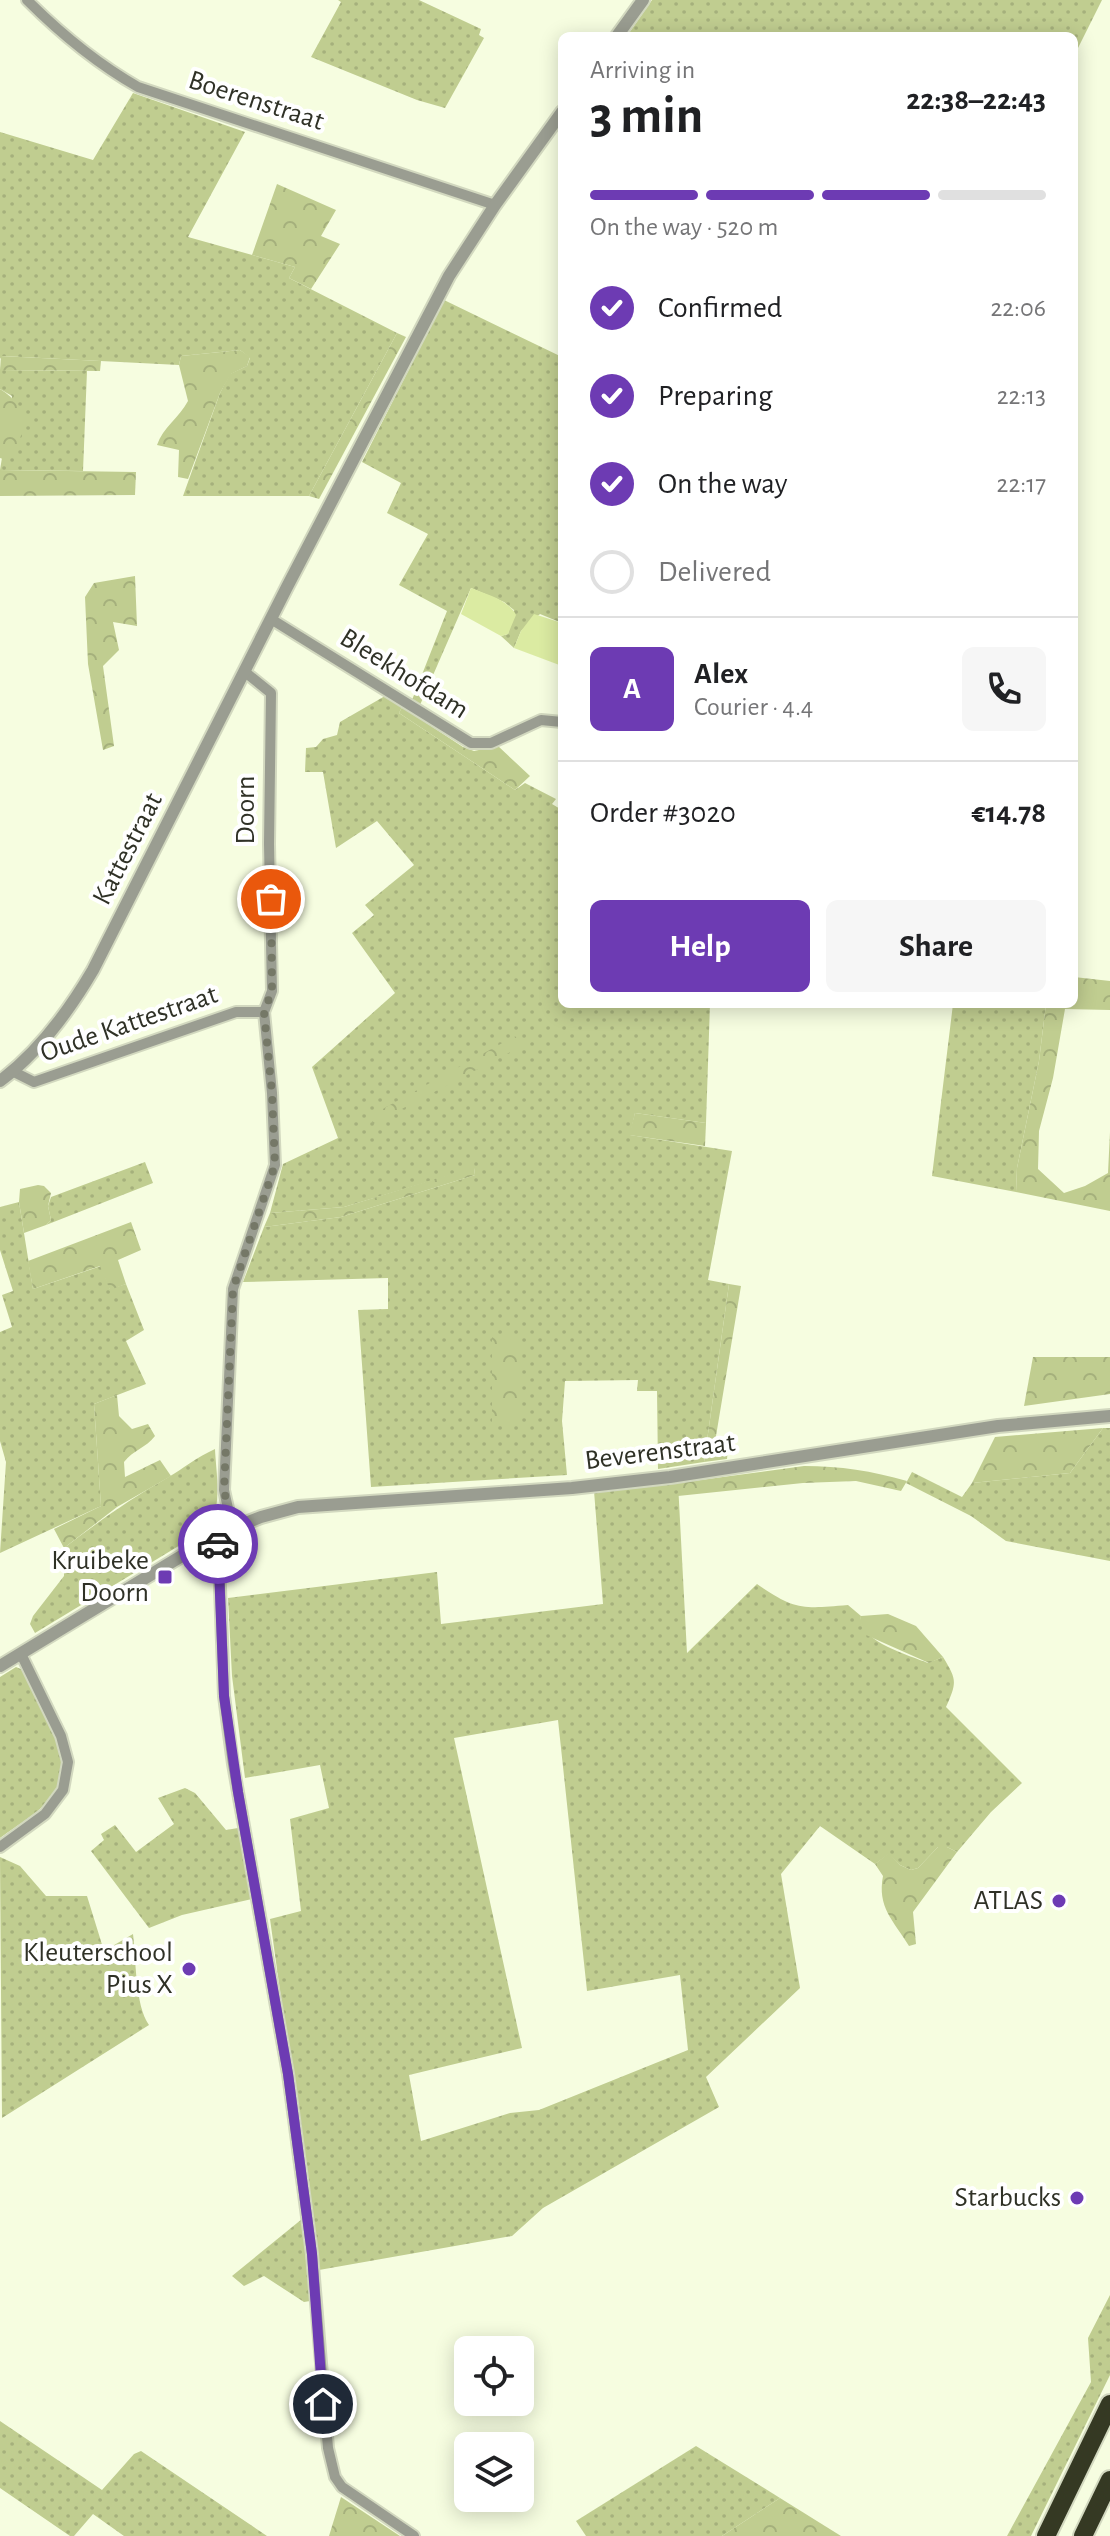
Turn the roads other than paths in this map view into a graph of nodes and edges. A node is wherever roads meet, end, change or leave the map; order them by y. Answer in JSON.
{"nodes":[{"id":1,"x":27,"y":0,"type":"edge"},
{"id":2,"x":643,"y":0,"type":"edge"},
{"id":3,"x":620,"y":32,"type":"edge"},
{"id":4,"x":558,"y":118,"type":"edge"},
{"id":5,"x":495,"y":205,"type":"junction"},
{"id":6,"x":271,"y":619,"type":"junction"},
{"id":7,"x":245,"y":672,"type":"junction"},
{"id":8,"x":558,"y":722,"type":"edge"},
{"id":9,"x":264,"y":1012,"type":"junction"},
{"id":10,"x":12,"y":1071,"type":"junction"},
{"id":11,"x":0,"y":1081,"type":"edge"},
{"id":12,"x":1110,"y":1416,"type":"edge"},
{"id":13,"x":232,"y":1527,"type":"junction"},
{"id":14,"x":218,"y":1534,"type":"junction"},
{"id":15,"x":21,"y":1654,"type":"junction"},
{"id":16,"x":0,"y":1666,"type":"edge"},
{"id":17,"x":0,"y":1847,"type":"edge"},
{"id":18,"x":1110,"y":2404,"type":"edge"},
{"id":19,"x":1110,"y":2480,"type":"edge"},
{"id":20,"x":414,"y":2536,"type":"edge"},
{"id":21,"x":1046,"y":2536,"type":"edge"},
{"id":22,"x":1083,"y":2536,"type":"edge"}],
"edges":[{"from":1,"to":5,"type":"street","name":"Boerenstraat"},
{"from":2,"to":3,"type":"street"},
{"from":4,"to":5,"type":"street"},
{"from":5,"to":6,"type":"street"},
{"from":6,"to":7,"type":"street","name":"Kattestraat"},
{"from":6,"to":8,"type":"street","name":"Bleekhofdam"},
{"from":7,"to":9,"type":"street","name":"Doorn"},
{"from":7,"to":10,"type":"street","name":"Kattestraat"},
{"from":9,"to":10,"type":"street","name":"Oude Kattestraat"},
{"from":9,"to":13,"type":"street","name":"Doorn"},
{"from":10,"to":11,"type":"street","name":"Kattestraat"},
{"from":12,"to":13,"type":"street","name":"Beverenstraat"},
{"from":13,"to":14,"type":"street","name":"Beverenstraat"},
{"from":14,"to":15,"type":"street","name":"Beverenstraat"},
{"from":14,"to":20,"type":"street"},
{"from":15,"to":16,"type":"street","name":"Beverenstraat"},
{"from":15,"to":17,"type":"street"},
{"from":18,"to":21,"type":"highway"},
{"from":19,"to":22,"type":"highway"}]}
